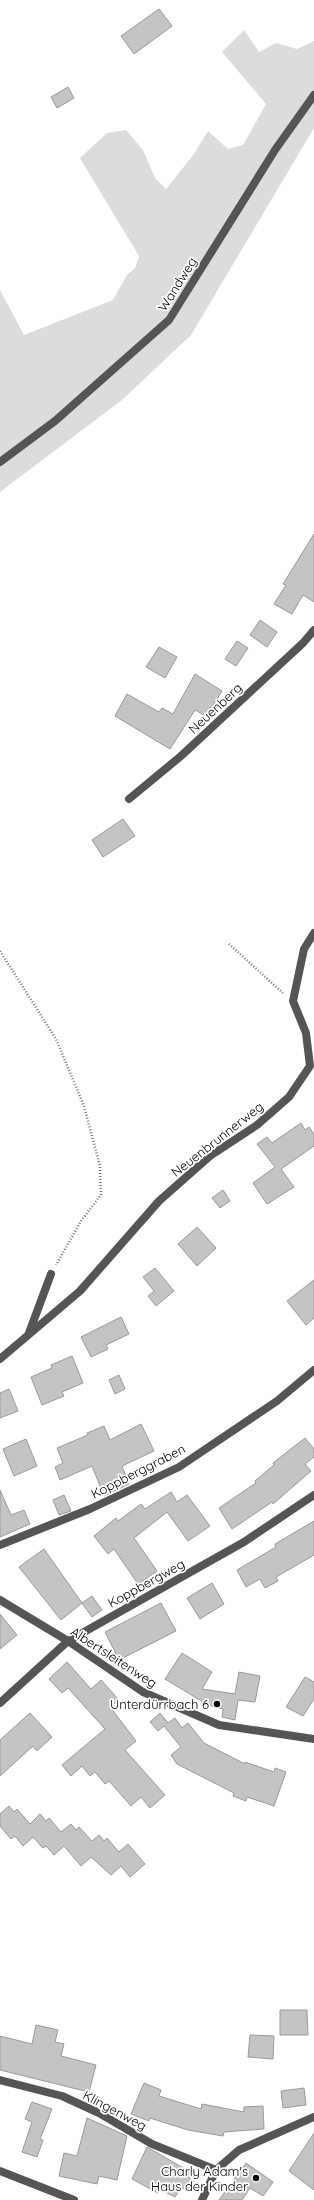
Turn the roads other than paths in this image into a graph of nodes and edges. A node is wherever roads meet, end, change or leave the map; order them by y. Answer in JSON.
{"nodes":[{"id":1,"x":314,"y":95,"type":"edge"},
{"id":2,"x":0,"y":462,"type":"edge"},
{"id":3,"x":314,"y":630,"type":"edge"},
{"id":4,"x":129,"y":799,"type":"dead end"},
{"id":5,"x":314,"y":933,"type":"edge"},
{"id":6,"x":52,"y":1274,"type":"road end"},
{"id":7,"x":28,"y":1335,"type":"junction"},
{"id":8,"x":0,"y":1359,"type":"edge"},
{"id":9,"x":314,"y":1370,"type":"edge"},
{"id":10,"x":314,"y":1495,"type":"edge"},
{"id":11,"x":0,"y":1544,"type":"edge"},
{"id":12,"x":0,"y":1600,"type":"edge"},
{"id":13,"x":68,"y":1641,"type":"junction"},
{"id":14,"x":0,"y":1703,"type":"edge"},
{"id":15,"x":314,"y":1739,"type":"edge"},
{"id":16,"x":0,"y":2080,"type":"edge"},
{"id":17,"x":314,"y":2117,"type":"edge"},
{"id":18,"x":216,"y":2170,"type":"junction"},
{"id":19,"x":0,"y":2171,"type":"edge"},
{"id":20,"x":74,"y":2200,"type":"edge"},
{"id":21,"x":202,"y":2200,"type":"edge"}],
"edges":[{"from":1,"to":2,"type":"street","name":"Wandweg"},
{"from":3,"to":4,"type":"street","name":"Neuenberg"},
{"from":5,"to":7,"type":"street","name":"Neuenbrunnerweg"},
{"from":6,"to":7,"type":"street"},
{"from":7,"to":8,"type":"street","name":"Neuenbrunnerweg"},
{"from":9,"to":11,"type":"street","name":"Koppberggraben"},
{"from":10,"to":13,"type":"street","name":"Koppbergweg"},
{"from":12,"to":13,"type":"street","name":"Albertsleitenweg"},
{"from":13,"to":14,"type":"street","name":"Koppbergweg"},
{"from":13,"to":15,"type":"street","name":"Albertsleitenweg"},
{"from":16,"to":18,"type":"street","name":"Klingenweg"},
{"from":17,"to":18,"type":"street"},
{"from":18,"to":21,"type":"street"},
{"from":19,"to":20,"type":"street"}]}
